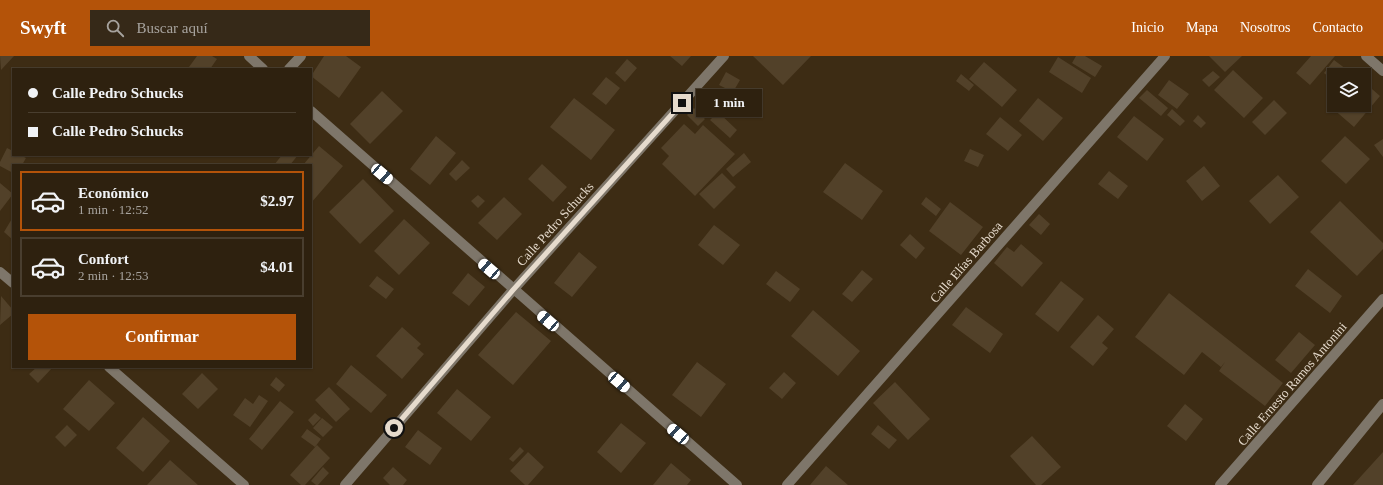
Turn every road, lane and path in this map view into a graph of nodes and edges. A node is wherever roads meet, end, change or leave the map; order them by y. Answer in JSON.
{"nodes":[{"id":1,"x":249,"y":56,"type":"edge"},
{"id":2,"x":301,"y":56,"type":"edge"},
{"id":3,"x":724,"y":56,"type":"edge"},
{"id":4,"x":1165,"y":56,"type":"edge"},
{"id":5,"x":1366,"y":56,"type":"edge"},
{"id":6,"x":262,"y":68,"type":"edge"},
{"id":7,"x":290,"y":68,"type":"edge"},
{"id":8,"x":1383,"y":71,"type":"edge"},
{"id":9,"x":312,"y":112,"type":"edge"},
{"id":10,"x":0,"y":272,"type":"edge"},
{"id":11,"x":12,"y":282,"type":"edge"},
{"id":12,"x":513,"y":290,"type":"junction"},
{"id":13,"x":1383,"y":299,"type":"edge"},
{"id":14,"x":110,"y":368,"type":"edge"},
{"id":15,"x":1383,"y":404,"type":"edge"},
{"id":16,"x":244,"y":485,"type":"edge"},
{"id":17,"x":345,"y":485,"type":"edge"},
{"id":18,"x":738,"y":485,"type":"edge"},
{"id":19,"x":787,"y":485,"type":"edge"},
{"id":20,"x":1220,"y":485,"type":"edge"},
{"id":21,"x":1317,"y":485,"type":"edge"}],
"edges":[{"from":1,"to":6,"type":"street"},
{"from":2,"to":7,"type":"street"},
{"from":3,"to":12,"type":"street","name":"Calle Pedro Schucks"},
{"from":4,"to":19,"type":"street","name":"Calle Elías Barbosa"},
{"from":5,"to":8,"type":"street"},
{"from":9,"to":12,"type":"street"},
{"from":10,"to":11,"type":"street"},
{"from":12,"to":17,"type":"street","name":"Calle Pedro Schucks"},
{"from":12,"to":18,"type":"street"},
{"from":13,"to":20,"type":"street","name":"Calle Ernesto Ramos Antonini"},
{"from":14,"to":16,"type":"street"},
{"from":15,"to":21,"type":"street"}]}
